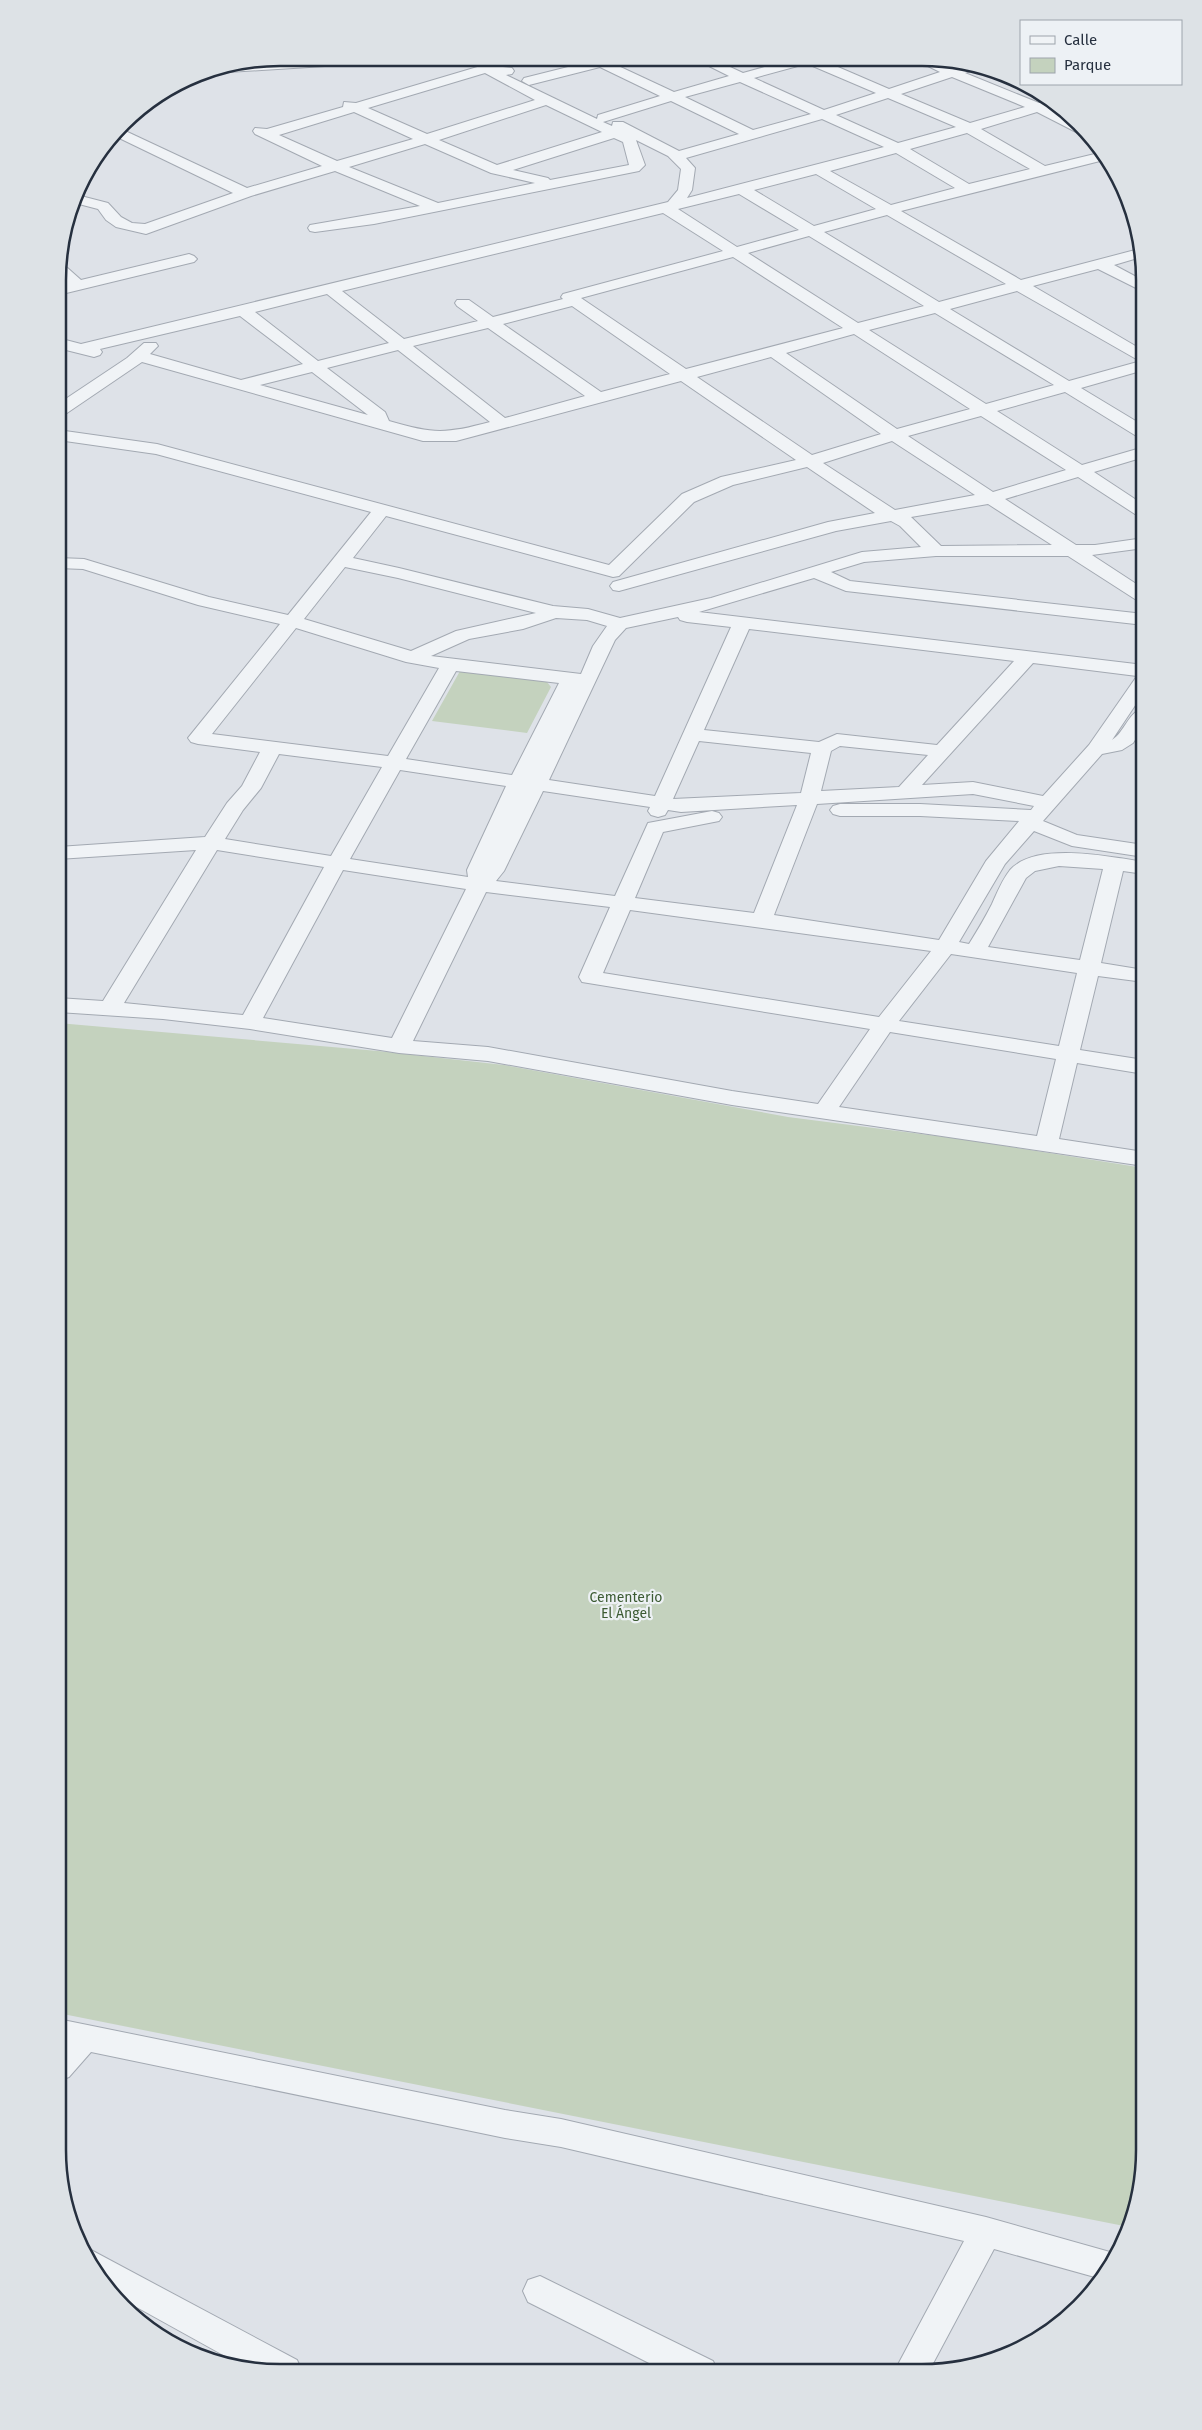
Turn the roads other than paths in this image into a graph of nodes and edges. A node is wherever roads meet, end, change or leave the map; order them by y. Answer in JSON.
{"nodes":[{"id":1,"x":486,"y":66,"type":"edge"},
{"id":2,"x":489,"y":66,"type":"edge"},
{"id":3,"x":494,"y":66,"type":"edge"},
{"id":4,"x":584,"y":66,"type":"edge"},
{"id":5,"x":612,"y":66,"type":"edge"},
{"id":6,"x":718,"y":66,"type":"edge"},
{"id":7,"x":782,"y":66,"type":"edge"},
{"id":8,"x":824,"y":66,"type":"edge"},
{"id":9,"x":936,"y":67,"type":"edge"},
{"id":10,"x":961,"y":70,"type":"edge"},
{"id":11,"x":951,"y":73,"type":"junction"},
{"id":12,"x":744,"y":77,"type":"junction"},
{"id":13,"x":529,"y":81,"type":"junction"},
{"id":14,"x":886,"y":93,"type":"junction"},
{"id":15,"x":545,"y":95,"type":"junction"},
{"id":16,"x":670,"y":97,"type":"junction"},
{"id":17,"x":338,"y":100,"type":"dead end"},
{"id":18,"x":1045,"y":105,"type":"edge"},
{"id":19,"x":1038,"y":107,"type":"junction"},
{"id":20,"x":356,"y":108,"type":"junction"},
{"id":21,"x":822,"y":115,"type":"junction"},
{"id":22,"x":603,"y":118,"type":"junction"},
{"id":23,"x":1065,"y":121,"type":"edge"},
{"id":24,"x":967,"y":127,"type":"junction"},
{"id":25,"x":615,"y":133,"type":"junction"},
{"id":26,"x":123,"y":135,"type":"edge"},
{"id":27,"x":752,"y":135,"type":"junction"},
{"id":28,"x":427,"y":139,"type":"junction"},
{"id":29,"x":629,"y":140,"type":"junction"},
{"id":30,"x":659,"y":144,"type":"junction"},
{"id":31,"x":899,"y":149,"type":"junction"},
{"id":32,"x":678,"y":156,"type":"junction"},
{"id":33,"x":1097,"y":157,"type":"edge"},
{"id":34,"x":335,"y":166,"type":"junction"},
{"id":35,"x":817,"y":169,"type":"junction"},
{"id":36,"x":496,"y":170,"type":"junction"},
{"id":37,"x":1044,"y":171,"type":"junction"},
{"id":38,"x":551,"y":183,"type":"junction"},
{"id":39,"x":742,"y":188,"type":"junction"},
{"id":40,"x":967,"y":189,"type":"junction"},
{"id":41,"x":246,"y":193,"type":"junction"},
{"id":42,"x":82,"y":201,"type":"edge"},
{"id":43,"x":435,"y":207,"type":"junction"},
{"id":44,"x":669,"y":207,"type":"junction"},
{"id":45,"x":888,"y":210,"type":"junction"},
{"id":46,"x":314,"y":228,"type":"dead end"},
{"id":47,"x":811,"y":230,"type":"junction"},
{"id":48,"x":735,"y":252,"type":"junction"},
{"id":49,"x":1134,"y":255,"type":"edge"},
{"id":50,"x":189,"y":259,"type":"dead end"},
{"id":51,"x":1101,"y":264,"type":"junction"},
{"id":52,"x":66,"y":275,"type":"edge"},
{"id":53,"x":1136,"y":283,"type":"edge"},
{"id":54,"x":78,"y":285,"type":"junction"},
{"id":55,"x":1020,"y":286,"type":"junction"},
{"id":56,"x":66,"y":288,"type":"edge"},
{"id":57,"x":331,"y":290,"type":"junction"},
{"id":58,"x":575,"y":301,"type":"junction"},
{"id":59,"x":463,"y":303,"type":"dead end"},
{"id":60,"x":937,"y":308,"type":"junction"},
{"id":61,"x":244,"y":311,"type":"junction"},
{"id":62,"x":491,"y":322,"type":"junction"},
{"id":63,"x":173,"y":328,"type":"junction"},
{"id":64,"x":857,"y":329,"type":"junction"},
{"id":65,"x":66,"y":345,"type":"edge"},
{"id":66,"x":401,"y":345,"type":"junction"},
{"id":67,"x":79,"y":349,"type":"junction"},
{"id":68,"x":774,"y":352,"type":"junction"},
{"id":69,"x":1136,"y":353,"type":"edge"},
{"id":70,"x":136,"y":358,"type":"junction"},
{"id":71,"x":315,"y":366,"type":"junction"},
{"id":72,"x":1136,"y":367,"type":"edge"},
{"id":73,"x":685,"y":375,"type":"junction"},
{"id":74,"x":242,"y":385,"type":"junction"},
{"id":75,"x":1069,"y":387,"type":"junction"},
{"id":76,"x":598,"y":398,"type":"junction"},
{"id":77,"x":66,"y":406,"type":"edge"},
{"id":78,"x":985,"y":411,"type":"junction"},
{"id":79,"x":383,"y":424,"type":"junction"},
{"id":80,"x":503,"y":424,"type":"junction"},
{"id":81,"x":1136,"y":428,"type":"edge"},
{"id":82,"x":894,"y":435,"type":"junction"},
{"id":83,"x":66,"y":436,"type":"edge"},
{"id":84,"x":1136,"y":454,"type":"edge"},
{"id":85,"x":811,"y":461,"type":"junction"},
{"id":86,"x":1080,"y":471,"type":"junction"},
{"id":87,"x":990,"y":498,"type":"junction"},
{"id":88,"x":1136,"y":507,"type":"edge"},
{"id":89,"x":383,"y":509,"type":"junction"},
{"id":90,"x":891,"y":515,"type":"junction"},
{"id":91,"x":1136,"y":544,"type":"edge"},
{"id":92,"x":1069,"y":550,"type":"junction"},
{"id":93,"x":936,"y":551,"type":"junction"},
{"id":94,"x":340,"y":561,"type":"junction"},
{"id":95,"x":66,"y":563,"type":"edge"},
{"id":96,"x":814,"y":571,"type":"junction"},
{"id":97,"x":1136,"y":592,"type":"edge"},
{"id":98,"x":629,"y":596,"type":"junction"},
{"id":99,"x":552,"y":612,"type":"junction"},
{"id":100,"x":668,"y":613,"type":"junction"},
{"id":101,"x":1136,"y":619,"type":"edge"},
{"id":102,"x":292,"y":621,"type":"junction"},
{"id":103,"x":742,"y":623,"type":"junction"},
{"id":104,"x":620,"y":624,"type":"junction"},
{"id":105,"x":413,"y":658,"type":"junction"},
{"id":106,"x":1027,"y":658,"type":"junction"},
{"id":107,"x":450,"y":665,"type":"junction"},
{"id":108,"x":1136,"y":670,"type":"edge"},
{"id":109,"x":580,"y":679,"type":"junction"},
{"id":110,"x":1136,"y":690,"type":"edge"},
{"id":111,"x":1136,"y":725,"type":"edge"},
{"id":112,"x":694,"y":735,"type":"junction"},
{"id":113,"x":272,"y":748,"type":"junction"},
{"id":114,"x":822,"y":748,"type":"junction"},
{"id":115,"x":1096,"y":748,"type":"junction"},
{"id":116,"x":942,"y":751,"type":"junction"},
{"id":117,"x":396,"y":763,"type":"junction"},
{"id":118,"x":527,"y":783,"type":"junction"},
{"id":119,"x":904,"y":792,"type":"junction"},
{"id":120,"x":807,"y":803,"type":"junction"},
{"id":121,"x":659,"y":807,"type":"junction"},
{"id":122,"x":1039,"y":812,"type":"junction"},
{"id":123,"x":211,"y":843,"type":"junction"},
{"id":124,"x":1136,"y":850,"type":"edge"},
{"id":125,"x":66,"y":852,"type":"edge"},
{"id":126,"x":338,"y":861,"type":"junction"},
{"id":127,"x":1114,"y":864,"type":"junction"},
{"id":128,"x":1136,"y":867,"type":"edge"},
{"id":129,"x":478,"y":877,"type":"junction"},
{"id":130,"x":622,"y":904,"type":"junction"},
{"id":131,"x":762,"y":920,"type":"junction"},
{"id":132,"x":946,"y":946,"type":"junction"},
{"id":133,"x":975,"y":951,"type":"junction"},
{"id":134,"x":1090,"y":969,"type":"junction"},
{"id":135,"x":1136,"y":975,"type":"edge"},
{"id":136,"x":66,"y":1005,"type":"edge"},
{"id":137,"x":109,"y":1008,"type":"junction"},
{"id":138,"x":250,"y":1022,"type":"junction"},
{"id":139,"x":885,"y":1024,"type":"junction"},
{"id":140,"x":400,"y":1046,"type":"junction"},
{"id":141,"x":1068,"y":1056,"type":"junction"},
{"id":142,"x":1136,"y":1066,"type":"edge"},
{"id":143,"x":825,"y":1111,"type":"junction"},
{"id":144,"x":1046,"y":1145,"type":"junction"},
{"id":145,"x":1136,"y":1158,"type":"edge"},
{"id":146,"x":67,"y":2040,"type":"edge"},
{"id":147,"x":986,"y":2232,"type":"junction"},
{"id":148,"x":1103,"y":2264,"type":"edge"},
{"id":149,"x":104,"y":2272,"type":"edge"},
{"id":150,"x":540,"y":2291,"type":"dead end"},
{"id":151,"x":271,"y":2363,"type":"edge"},
{"id":152,"x":685,"y":2364,"type":"edge"},
{"id":153,"x":915,"y":2364,"type":"edge"}],
"edges":[{"from":1,"to":20,"type":"street"},
{"from":2,"to":15,"type":"street"},
{"from":3,"to":13,"type":"street"},
{"from":4,"to":13,"type":"street"},
{"from":5,"to":16,"type":"street"},
{"from":6,"to":12,"type":"street"},
{"from":7,"to":12,"type":"street"},
{"from":8,"to":14,"type":"street"},
{"from":9,"to":11,"type":"street"},
{"from":10,"to":11,"type":"street"},
{"from":11,"to":14,"type":"street"},
{"from":11,"to":19,"type":"street"},
{"from":12,"to":16,"type":"street"},
{"from":12,"to":21,"type":"street"},
{"from":13,"to":15,"type":"street"},
{"from":14,"to":21,"type":"street"},
{"from":14,"to":24,"type":"street"},
{"from":15,"to":22,"type":"street"},
{"from":15,"to":25,"type":"street"},
{"from":15,"to":28,"type":"street"},
{"from":16,"to":22,"type":"street"},
{"from":16,"to":27,"type":"street"},
{"from":17,"to":20,"type":"street"},
{"from":18,"to":19,"type":"street"},
{"from":19,"to":23,"type":"street"},
{"from":19,"to":24,"type":"street"},
{"from":20,"to":28,"type":"street"},
{"from":20,"to":34,"type":"street"},
{"from":21,"to":27,"type":"street"},
{"from":21,"to":31,"type":"street"},
{"from":22,"to":30,"type":"street"},
{"from":24,"to":31,"type":"street"},
{"from":24,"to":37,"type":"street"},
{"from":25,"to":29,"type":"street"},
{"from":25,"to":36,"type":"street"},
{"from":26,"to":41,"type":"street"},
{"from":27,"to":32,"type":"street"},
{"from":28,"to":34,"type":"street"},
{"from":28,"to":36,"type":"street"},
{"from":29,"to":30,"type":"street"},
{"from":29,"to":38,"type":"street"},
{"from":30,"to":32,"type":"street"},
{"from":31,"to":35,"type":"street"},
{"from":31,"to":40,"type":"street"},
{"from":32,"to":44,"type":"street"},
{"from":33,"to":37,"type":"street"},
{"from":34,"to":41,"type":"street"},
{"from":34,"to":43,"type":"street"},
{"from":35,"to":39,"type":"street"},
{"from":35,"to":45,"type":"street"},
{"from":36,"to":38,"type":"street"},
{"from":37,"to":40,"type":"street"},
{"from":38,"to":43,"type":"street"},
{"from":39,"to":44,"type":"street"},
{"from":39,"to":47,"type":"street"},
{"from":40,"to":45,"type":"street"},
{"from":41,"to":42,"type":"street"},
{"from":43,"to":46,"type":"street"},
{"from":44,"to":48,"type":"street"},
{"from":44,"to":57,"type":"street"},
{"from":45,"to":47,"type":"street"},
{"from":45,"to":55,"type":"street"},
{"from":47,"to":48,"type":"street"},
{"from":47,"to":60,"type":"street"},
{"from":48,"to":58,"type":"street"},
{"from":48,"to":64,"type":"street"},
{"from":49,"to":51,"type":"street"},
{"from":50,"to":54,"type":"street"},
{"from":51,"to":53,"type":"street"},
{"from":51,"to":55,"type":"street"},
{"from":52,"to":54,"type":"street"},
{"from":54,"to":56,"type":"street"},
{"from":55,"to":60,"type":"street"},
{"from":55,"to":69,"type":"street"},
{"from":57,"to":61,"type":"street"},
{"from":57,"to":66,"type":"street"},
{"from":58,"to":62,"type":"street"},
{"from":58,"to":73,"type":"street"},
{"from":59,"to":62,"type":"street"},
{"from":60,"to":64,"type":"street"},
{"from":60,"to":75,"type":"street"},
{"from":61,"to":63,"type":"street"},
{"from":61,"to":71,"type":"street"},
{"from":62,"to":66,"type":"street"},
{"from":62,"to":76,"type":"street"},
{"from":63,"to":67,"type":"street"},
{"from":63,"to":70,"type":"street"},
{"from":64,"to":68,"type":"street"},
{"from":64,"to":78,"type":"street"},
{"from":65,"to":67,"type":"street"},
{"from":66,"to":71,"type":"street"},
{"from":66,"to":80,"type":"street"},
{"from":67,"to":70,"type":"street"},
{"from":68,"to":73,"type":"street"},
{"from":68,"to":82,"type":"street"},
{"from":70,"to":74,"type":"street"},
{"from":70,"to":77,"type":"street"},
{"from":71,"to":74,"type":"street"},
{"from":71,"to":79,"type":"street"},
{"from":72,"to":75,"type":"street"},
{"from":73,"to":76,"type":"street"},
{"from":73,"to":85,"type":"street"},
{"from":74,"to":79,"type":"street"},
{"from":75,"to":78,"type":"street"},
{"from":75,"to":81,"type":"street"},
{"from":76,"to":80,"type":"street"},
{"from":78,"to":82,"type":"street"},
{"from":78,"to":86,"type":"street"},
{"from":79,"to":80,"type":"street"},
{"from":82,"to":85,"type":"street"},
{"from":82,"to":87,"type":"street"},
{"from":83,"to":89,"type":"street"},
{"from":84,"to":86,"type":"street"},
{"from":85,"to":90,"type":"street"},
{"from":85,"to":98,"type":"street"},
{"from":86,"to":87,"type":"street"},
{"from":86,"to":88,"type":"street"},
{"from":87,"to":90,"type":"street"},
{"from":87,"to":92,"type":"street"},
{"from":89,"to":94,"type":"street"},
{"from":89,"to":98,"type":"street"},
{"from":90,"to":93,"type":"street"},
{"from":90,"to":98,"type":"street"},
{"from":91,"to":92,"type":"street"},
{"from":92,"to":93,"type":"street"},
{"from":92,"to":97,"type":"street"},
{"from":93,"to":96,"type":"street"},
{"from":94,"to":99,"type":"street"},
{"from":94,"to":102,"type":"street"},
{"from":95,"to":102,"type":"street"},
{"from":96,"to":100,"type":"street"},
{"from":96,"to":101,"type":"street"},
{"from":98,"to":100,"type":"street"},
{"from":98,"to":104,"type":"street"},
{"from":99,"to":104,"type":"street"},
{"from":99,"to":105,"type":"street"},
{"from":100,"to":103,"type":"street"},
{"from":102,"to":105,"type":"street"},
{"from":102,"to":113,"type":"street"},
{"from":103,"to":106,"type":"street"},
{"from":103,"to":112,"type":"street"},
{"from":104,"to":109,"type":"street"},
{"from":105,"to":107,"type":"street"},
{"from":106,"to":108,"type":"street"},
{"from":106,"to":116,"type":"street"},
{"from":107,"to":109,"type":"street"},
{"from":107,"to":117,"type":"street"},
{"from":109,"to":118,"type":"street"},
{"from":110,"to":115,"type":"street"},
{"from":111,"to":115,"type":"street"},
{"from":112,"to":114,"type":"street"},
{"from":112,"to":121,"type":"street"},
{"from":113,"to":117,"type":"street"},
{"from":113,"to":123,"type":"street"},
{"from":114,"to":116,"type":"street"},
{"from":114,"to":120,"type":"street"},
{"from":115,"to":122,"type":"street"},
{"from":116,"to":119,"type":"street"},
{"from":117,"to":118,"type":"street"},
{"from":117,"to":126,"type":"street"},
{"from":118,"to":121,"type":"street"},
{"from":118,"to":129,"type":"street"},
{"from":119,"to":120,"type":"street"},
{"from":119,"to":122,"type":"street"},
{"from":120,"to":121,"type":"street"},
{"from":120,"to":122,"type":"street"},
{"from":120,"to":130,"type":"street"},
{"from":120,"to":131,"type":"street"},
{"from":122,"to":124,"type":"street"},
{"from":122,"to":132,"type":"street"},
{"from":123,"to":125,"type":"street"},
{"from":123,"to":126,"type":"street"},
{"from":123,"to":137,"type":"street"},
{"from":126,"to":129,"type":"street"},
{"from":126,"to":138,"type":"street"},
{"from":127,"to":128,"type":"street"},
{"from":127,"to":133,"type":"street"},
{"from":127,"to":134,"type":"street"},
{"from":129,"to":130,"type":"street"},
{"from":129,"to":140,"type":"street"},
{"from":130,"to":131,"type":"street"},
{"from":130,"to":139,"type":"street"},
{"from":131,"to":132,"type":"street"},
{"from":132,"to":133,"type":"street"},
{"from":132,"to":139,"type":"street"},
{"from":133,"to":134,"type":"street"},
{"from":134,"to":135,"type":"street"},
{"from":134,"to":141,"type":"street"},
{"from":136,"to":137,"type":"street"},
{"from":137,"to":138,"type":"street"},
{"from":138,"to":140,"type":"street"},
{"from":139,"to":141,"type":"street"},
{"from":139,"to":143,"type":"street"},
{"from":140,"to":143,"type":"street"},
{"from":141,"to":142,"type":"street"},
{"from":141,"to":144,"type":"street"},
{"from":143,"to":144,"type":"street"},
{"from":144,"to":145,"type":"street"},
{"from":146,"to":147,"type":"street"},
{"from":147,"to":148,"type":"street"},
{"from":147,"to":153,"type":"street"},
{"from":149,"to":151,"type":"street"},
{"from":150,"to":152,"type":"street"}]}
